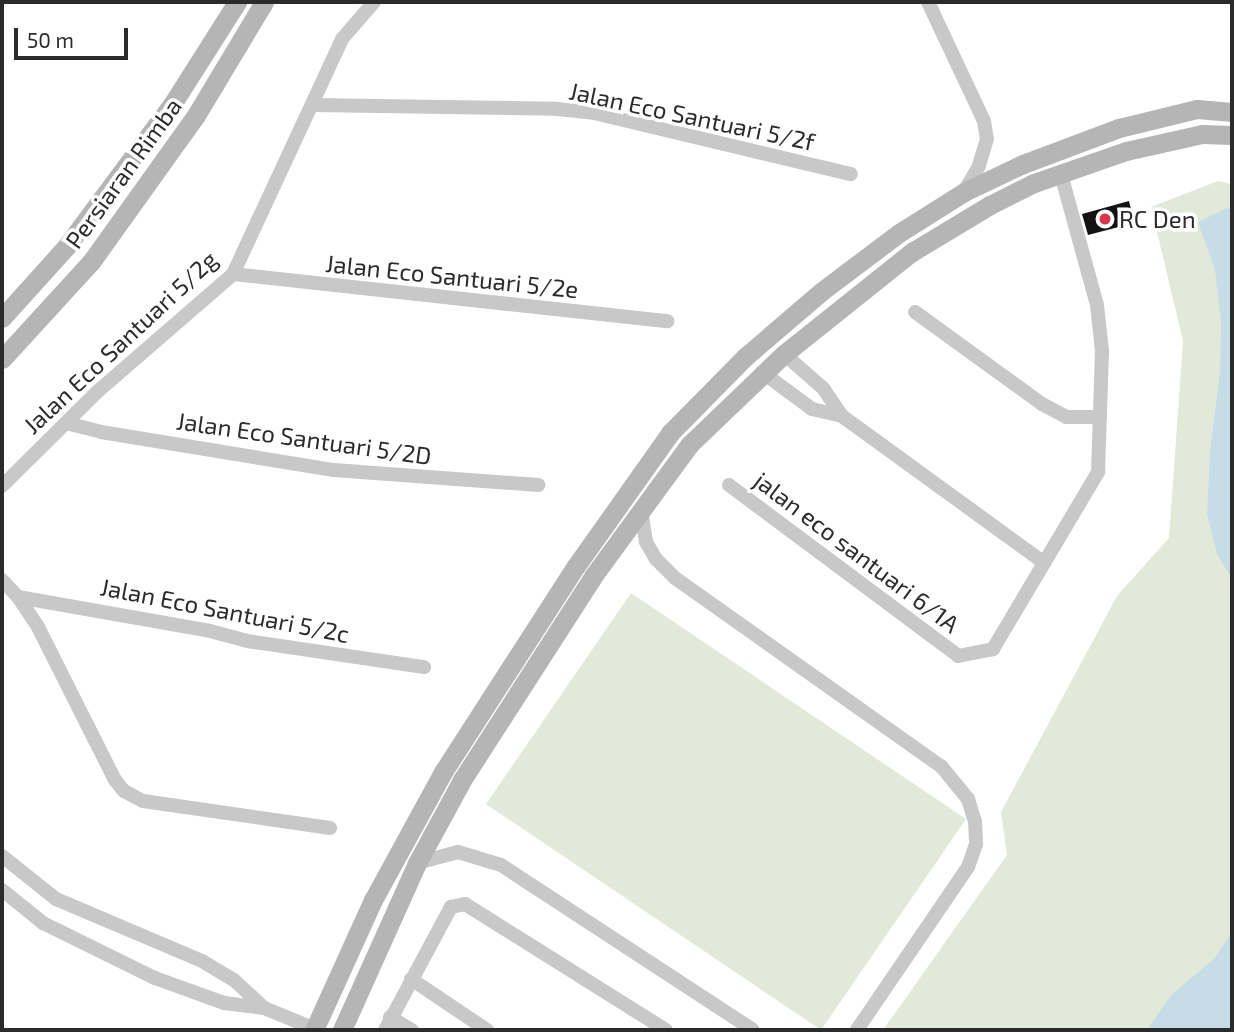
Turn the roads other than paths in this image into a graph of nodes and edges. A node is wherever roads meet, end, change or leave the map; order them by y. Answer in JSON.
{"nodes":[{"id":1,"x":237,"y":2,"type":"edge"},
{"id":2,"x":264,"y":2,"type":"edge"},
{"id":3,"x":374,"y":2,"type":"edge"},
{"id":4,"x":928,"y":2,"type":"edge"},
{"id":5,"x":313,"y":105,"type":"junction"},
{"id":6,"x":1232,"y":112,"type":"edge"},
{"id":7,"x":1232,"y":128,"type":"edge"},
{"id":8,"x":1232,"y":135,"type":"edge"},
{"id":9,"x":851,"y":174,"type":"dead end"},
{"id":10,"x":1061,"y":174,"type":"junction"},
{"id":11,"x":964,"y":192,"type":"junction"},
{"id":12,"x":233,"y":274,"type":"junction"},
{"id":13,"x":915,"y":312,"type":"dead end"},
{"id":14,"x":2,"y":318,"type":"edge"},
{"id":15,"x":667,"y":321,"type":"dead end"},
{"id":16,"x":784,"y":354,"type":"junction"},
{"id":17,"x":2,"y":359,"type":"edge"},
{"id":18,"x":762,"y":372,"type":"junction"},
{"id":19,"x":842,"y":416,"type":"junction"},
{"id":20,"x":1100,"y":417,"type":"junction"},
{"id":21,"x":66,"y":423,"type":"junction"},
{"id":22,"x":538,"y":485,"type":"dead end"},
{"id":23,"x":729,"y":485,"type":"dead end"},
{"id":24,"x":2,"y":486,"type":"edge"},
{"id":25,"x":641,"y":510,"type":"junction"},
{"id":26,"x":1044,"y":564,"type":"junction"},
{"id":27,"x":2,"y":580,"type":"edge"},
{"id":28,"x":18,"y":597,"type":"junction"},
{"id":29,"x":424,"y":667,"type":"dead end"},
{"id":30,"x":330,"y":828,"type":"dead end"},
{"id":31,"x":2,"y":856,"type":"edge"},
{"id":32,"x":417,"y":863,"type":"junction"},
{"id":33,"x":2,"y":890,"type":"edge"},
{"id":34,"x":411,"y":979,"type":"junction"},
{"id":35,"x":264,"y":1008,"type":"junction"},
{"id":36,"x":388,"y":1024,"type":"edge"},
{"id":37,"x":315,"y":1030,"type":"edge"},
{"id":38,"x":342,"y":1030,"type":"edge"},
{"id":39,"x":412,"y":1030,"type":"edge"},
{"id":40,"x":487,"y":1030,"type":"edge"},
{"id":41,"x":666,"y":1030,"type":"edge"},
{"id":42,"x":753,"y":1030,"type":"edge"},
{"id":43,"x":857,"y":1030,"type":"edge"}],
"edges":[{"from":1,"to":14,"type":"street","name":"Persiaran Rimba"},
{"from":2,"to":17,"type":"street","name":"Persiaran Rimba"},
{"from":3,"to":5,"type":"street","name":"Jalan Eco Santuari 5/2g"},
{"from":4,"to":11,"type":"street"},
{"from":5,"to":9,"type":"street","name":"Jalan Eco Santuari 5/2f"},
{"from":5,"to":12,"type":"street","name":"Jalan Eco Santuari 5/2g"},
{"from":6,"to":7,"type":"street"},
{"from":6,"to":11,"type":"street"},
{"from":8,"to":10,"type":"street"},
{"from":10,"to":16,"type":"street"},
{"from":10,"to":20,"type":"street","name":"jalan eco santuari 6/1A"},
{"from":11,"to":37,"type":"street"},
{"from":12,"to":15,"type":"street","name":"Jalan Eco Santuari 5/2e"},
{"from":12,"to":21,"type":"street","name":"Jalan Eco Santuari 5/2g"},
{"from":13,"to":20,"type":"street"},
{"from":16,"to":18,"type":"street"},
{"from":16,"to":19,"type":"street"},
{"from":18,"to":19,"type":"street"},
{"from":18,"to":25,"type":"street"},
{"from":19,"to":26,"type":"street"},
{"from":20,"to":26,"type":"street","name":"jalan eco santuari 6/1A"},
{"from":21,"to":22,"type":"street","name":"Jalan Eco Santuari 5/2D"},
{"from":21,"to":24,"type":"street","name":"Jalan Eco Santuari 5/2g"},
{"from":23,"to":26,"type":"street","name":"jalan eco santuari 6/1A"},
{"from":25,"to":32,"type":"street"},
{"from":25,"to":43,"type":"street"},
{"from":27,"to":28,"type":"street"},
{"from":28,"to":29,"type":"street","name":"Jalan Eco Santuari 5/2c"},
{"from":28,"to":30,"type":"street"},
{"from":31,"to":35,"type":"street"},
{"from":32,"to":38,"type":"street"},
{"from":32,"to":42,"type":"street"},
{"from":33,"to":35,"type":"street"},
{"from":34,"to":36,"type":"street"},
{"from":34,"to":40,"type":"street"},
{"from":34,"to":41,"type":"street"},
{"from":35,"to":37,"type":"street"},
{"from":36,"to":39,"type":"street"}]}
